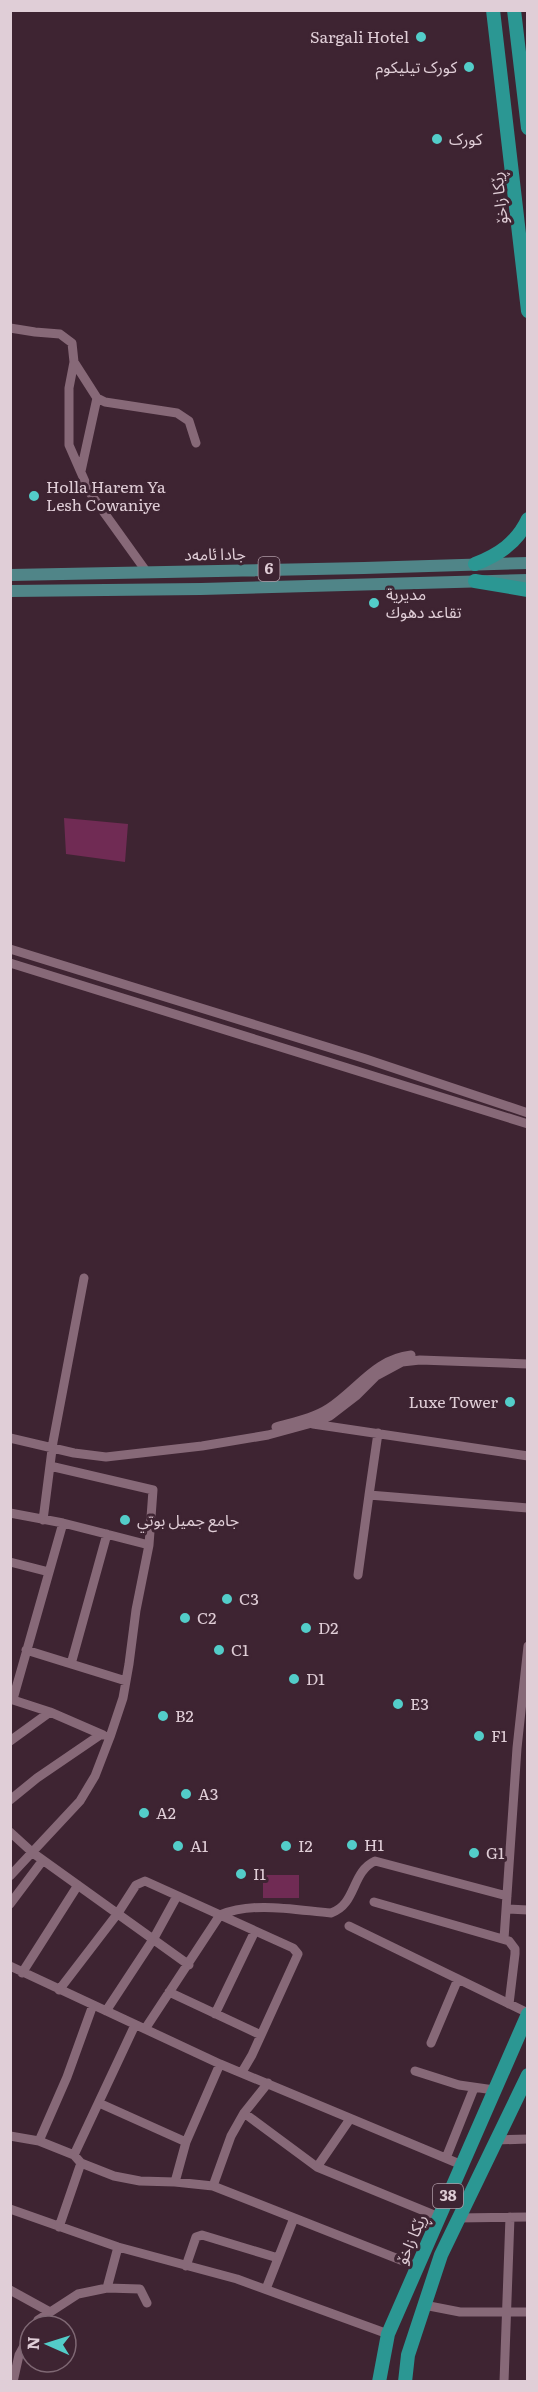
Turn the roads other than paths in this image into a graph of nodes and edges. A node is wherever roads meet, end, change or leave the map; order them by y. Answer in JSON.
{"nodes":[{"id":1,"x":493,"y":10,"type":"edge"},
{"id":2,"x":514,"y":10,"type":"edge"},
{"id":3,"x":528,"y":128,"type":"edge"},
{"id":4,"x":528,"y":311,"type":"edge"},
{"id":5,"x":10,"y":328,"type":"edge"},
{"id":6,"x":74,"y":362,"type":"junction"},
{"id":7,"x":97,"y":398,"type":"junction"},
{"id":8,"x":196,"y":443,"type":"dead end"},
{"id":9,"x":81,"y":471,"type":"junction"},
{"id":10,"x":528,"y":519,"type":"edge"},
{"id":11,"x":528,"y":563,"type":"edge"},
{"id":12,"x":475,"y":564,"type":"junction"},
{"id":13,"x":146,"y":572,"type":"junction"},
{"id":14,"x":10,"y":575,"type":"edge"},
{"id":15,"x":528,"y":580,"type":"edge"},
{"id":16,"x":475,"y":581,"type":"junction"},
{"id":17,"x":528,"y":590,"type":"edge"},
{"id":18,"x":10,"y":591,"type":"edge"},
{"id":19,"x":15,"y":950,"type":"edge"},
{"id":20,"x":12,"y":964,"type":"edge"},
{"id":21,"x":159,"y":995,"type":"junction"},
{"id":22,"x":155,"y":1009,"type":"junction"},
{"id":23,"x":230,"y":1017,"type":"junction"},
{"id":24,"x":226,"y":1031,"type":"junction"},
{"id":25,"x":370,"y":1061,"type":"junction"},
{"id":26,"x":363,"y":1074,"type":"junction"},
{"id":27,"x":515,"y":1110,"type":"junction"},
{"id":28,"x":528,"y":1113,"type":"edge"},
{"id":29,"x":510,"y":1118,"type":"junction"},
{"id":30,"x":528,"y":1124,"type":"edge"},
{"id":31,"x":84,"y":1278,"type":"dead end"},
{"id":32,"x":528,"y":1358,"type":"edge"},
{"id":33,"x":528,"y":1364,"type":"edge"},
{"id":34,"x":311,"y":1424,"type":"junction"},
{"id":35,"x":378,"y":1433,"type":"junction"},
{"id":36,"x":10,"y":1435,"type":"edge"},
{"id":37,"x":53,"y":1444,"type":"junction"},
{"id":38,"x":528,"y":1456,"type":"edge"},
{"id":39,"x":50,"y":1466,"type":"junction"},
{"id":40,"x":369,"y":1496,"type":"junction"},
{"id":41,"x":528,"y":1508,"type":"edge"},
{"id":42,"x":10,"y":1513,"type":"edge"},
{"id":43,"x":43,"y":1520,"type":"junction"},
{"id":44,"x":63,"y":1523,"type":"junction"},
{"id":45,"x":107,"y":1534,"type":"junction"},
{"id":46,"x":149,"y":1545,"type":"junction"},
{"id":47,"x":10,"y":1562,"type":"edge"},
{"id":48,"x":49,"y":1572,"type":"junction"},
{"id":49,"x":358,"y":1575,"type":"dead end"},
{"id":50,"x":528,"y":1646,"type":"edge"},
{"id":51,"x":26,"y":1650,"type":"junction"},
{"id":52,"x":71,"y":1664,"type":"junction"},
{"id":53,"x":126,"y":1682,"type":"junction"},
{"id":54,"x":12,"y":1699,"type":"edge"},
{"id":55,"x":50,"y":1712,"type":"junction"},
{"id":56,"x":105,"y":1736,"type":"junction"},
{"id":57,"x":523,"y":1740,"type":"edge"},
{"id":58,"x":10,"y":1741,"type":"edge"},
{"id":59,"x":10,"y":1800,"type":"edge"},
{"id":60,"x":10,"y":1832,"type":"edge"},
{"id":61,"x":33,"y":1853,"type":"junction"},
{"id":62,"x":43,"y":1860,"type":"junction"},
{"id":63,"x":10,"y":1876,"type":"edge"},
{"id":64,"x":78,"y":1885,"type":"junction"},
{"id":65,"x":177,"y":1896,"type":"junction"},
{"id":66,"x":507,"y":1896,"type":"junction"},
{"id":67,"x":374,"y":1902,"type":"dead end"},
{"id":68,"x":10,"y":1904,"type":"edge"},
{"id":69,"x":506,"y":1909,"type":"junction"},
{"id":70,"x":528,"y":1910,"type":"edge"},
{"id":71,"x":118,"y":1913,"type":"junction"},
{"id":72,"x":220,"y":1915,"type":"junction"},
{"id":73,"x":349,"y":1926,"type":"dead end"},
{"id":74,"x":255,"y":1931,"type":"junction"},
{"id":75,"x":154,"y":1938,"type":"junction"},
{"id":76,"x":504,"y":1939,"type":"junction"},
{"id":77,"x":189,"y":1965,"type":"junction"},
{"id":78,"x":10,"y":1966,"type":"edge"},
{"id":79,"x":22,"y":1973,"type":"junction"},
{"id":80,"x":458,"y":1979,"type":"junction"},
{"id":81,"x":59,"y":1990,"type":"junction"},
{"id":82,"x":169,"y":1992,"type":"junction"},
{"id":83,"x":509,"y":2004,"type":"junction"},
{"id":84,"x":93,"y":2005,"type":"junction"},
{"id":85,"x":106,"y":2011,"type":"junction"},
{"id":86,"x":528,"y":2013,"type":"edge"},
{"id":87,"x":215,"y":2014,"type":"junction"},
{"id":88,"x":135,"y":2025,"type":"junction"},
{"id":89,"x":145,"y":2029,"type":"junction"},
{"id":90,"x":261,"y":2035,"type":"junction"},
{"id":91,"x":431,"y":2043,"type":"dead end"},
{"id":92,"x":220,"y":2064,"type":"junction"},
{"id":93,"x":415,"y":2071,"type":"dead end"},
{"id":94,"x":242,"y":2072,"type":"junction"},
{"id":95,"x":528,"y":2075,"type":"edge"},
{"id":96,"x":268,"y":2084,"type":"junction"},
{"id":97,"x":474,"y":2088,"type":"junction"},
{"id":98,"x":494,"y":2090,"type":"junction"},
{"id":99,"x":99,"y":2103,"type":"junction"},
{"id":100,"x":244,"y":2113,"type":"junction"},
{"id":101,"x":350,"y":2119,"type":"junction"},
{"id":102,"x":10,"y":2136,"type":"edge"},
{"id":103,"x":528,"y":2139,"type":"edge"},
{"id":104,"x":495,"y":2140,"type":"junction"},
{"id":105,"x":39,"y":2141,"type":"junction"},
{"id":106,"x":186,"y":2142,"type":"junction"},
{"id":107,"x":74,"y":2155,"type":"junction"},
{"id":108,"x":446,"y":2158,"type":"junction"},
{"id":109,"x":81,"y":2163,"type":"junction"},
{"id":110,"x":462,"y":2165,"type":"junction"},
{"id":111,"x":317,"y":2168,"type":"junction"},
{"id":112,"x":175,"y":2182,"type":"junction"},
{"id":113,"x":213,"y":2186,"type":"junction"},
{"id":114,"x":10,"y":2209,"type":"edge"},
{"id":115,"x":439,"y":2217,"type":"junction"},
{"id":116,"x":510,"y":2217,"type":"junction"},
{"id":117,"x":528,"y":2217,"type":"edge"},
{"id":118,"x":294,"y":2218,"type":"junction"},
{"id":119,"x":457,"y":2218,"type":"junction"},
{"id":120,"x":58,"y":2226,"type":"junction"},
{"id":121,"x":118,"y":2247,"type":"junction"},
{"id":122,"x":278,"y":2258,"type":"junction"},
{"id":123,"x":186,"y":2266,"type":"junction"},
{"id":124,"x":416,"y":2266,"type":"junction"},
{"id":125,"x":107,"y":2288,"type":"junction"},
{"id":126,"x":266,"y":2289,"type":"junction"},
{"id":127,"x":10,"y":2290,"type":"edge"},
{"id":128,"x":147,"y":2303,"type":"dead end"},
{"id":129,"x":424,"y":2304,"type":"junction"},
{"id":130,"x":50,"y":2312,"type":"junction"},
{"id":131,"x":528,"y":2312,"type":"edge"},
{"id":132,"x":505,"y":2313,"type":"junction"},
{"id":133,"x":47,"y":2314,"type":"edge"},
{"id":134,"x":388,"y":2334,"type":"junction"},
{"id":135,"x":15,"y":2353,"type":"edge"},
{"id":136,"x":12,"y":2380,"type":"edge"},
{"id":137,"x":379,"y":2382,"type":"edge"},
{"id":138,"x":405,"y":2382,"type":"edge"},
{"id":139,"x":504,"y":2382,"type":"edge"}],
"edges":[{"from":1,"to":4,"type":"highway","name":"ڕێکا زاخۆ"},
{"from":2,"to":3,"type":"highway"},
{"from":5,"to":6,"type":"street"},
{"from":6,"to":7,"type":"street"},
{"from":6,"to":9,"type":"street"},
{"from":7,"to":8,"type":"street"},
{"from":7,"to":9,"type":"street"},
{"from":9,"to":13,"type":"street"},
{"from":10,"to":12,"type":"highway"},
{"from":11,"to":12,"type":"main road","name":"جادا ئامەد","number":"6"},
{"from":12,"to":13,"type":"main road","name":"جادا ئامەد","number":"6"},
{"from":13,"to":14,"type":"main road","name":"جادا ئامەد","number":"6"},
{"from":15,"to":16,"type":"main road","number":"6"},
{"from":16,"to":17,"type":"highway"},
{"from":16,"to":18,"type":"main road","number":"6"},
{"from":19,"to":20,"type":"street"},
{"from":19,"to":21,"type":"street"},
{"from":20,"to":22,"type":"street"},
{"from":21,"to":22,"type":"street"},
{"from":21,"to":23,"type":"street"},
{"from":22,"to":24,"type":"street"},
{"from":23,"to":24,"type":"street"},
{"from":23,"to":25,"type":"street"},
{"from":24,"to":26,"type":"street"},
{"from":25,"to":26,"type":"street"},
{"from":25,"to":27,"type":"street"},
{"from":26,"to":29,"type":"street"},
{"from":27,"to":28,"type":"street"},
{"from":27,"to":29,"type":"street"},
{"from":29,"to":30,"type":"street"},
{"from":31,"to":37,"type":"street"},
{"from":32,"to":37,"type":"street"},
{"from":33,"to":34,"type":"street"},
{"from":34,"to":35,"type":"street"},
{"from":34,"to":37,"type":"street"},
{"from":35,"to":38,"type":"street"},
{"from":35,"to":40,"type":"street"},
{"from":36,"to":37,"type":"street"},
{"from":37,"to":39,"type":"street"},
{"from":39,"to":43,"type":"street"},
{"from":39,"to":46,"type":"street"},
{"from":40,"to":41,"type":"street"},
{"from":40,"to":49,"type":"street"},
{"from":42,"to":43,"type":"street"},
{"from":43,"to":44,"type":"street"},
{"from":44,"to":45,"type":"street"},
{"from":44,"to":48,"type":"street"},
{"from":45,"to":46,"type":"street"},
{"from":45,"to":52,"type":"street"},
{"from":46,"to":53,"type":"street"},
{"from":47,"to":48,"type":"street"},
{"from":48,"to":51,"type":"street"},
{"from":50,"to":57,"type":"street"},
{"from":51,"to":52,"type":"street"},
{"from":51,"to":54,"type":"street"},
{"from":52,"to":53,"type":"street"},
{"from":53,"to":56,"type":"street"},
{"from":54,"to":55,"type":"street"},
{"from":55,"to":56,"type":"street"},
{"from":55,"to":58,"type":"street"},
{"from":56,"to":59,"type":"street"},
{"from":56,"to":61,"type":"street"},
{"from":57,"to":66,"type":"street"},
{"from":60,"to":61,"type":"street"},
{"from":61,"to":62,"type":"street"},
{"from":61,"to":63,"type":"street"},
{"from":62,"to":64,"type":"street"},
{"from":62,"to":68,"type":"street"},
{"from":64,"to":71,"type":"street"},
{"from":64,"to":79,"type":"street"},
{"from":65,"to":71,"type":"street"},
{"from":65,"to":72,"type":"street"},
{"from":65,"to":75,"type":"street"},
{"from":66,"to":69,"type":"street"},
{"from":66,"to":72,"type":"street"},
{"from":67,"to":76,"type":"street"},
{"from":69,"to":70,"type":"street"},
{"from":69,"to":76,"type":"street"},
{"from":71,"to":75,"type":"street"},
{"from":71,"to":81,"type":"street"},
{"from":72,"to":74,"type":"street"},
{"from":72,"to":77,"type":"street"},
{"from":73,"to":80,"type":"street"},
{"from":74,"to":87,"type":"street"},
{"from":74,"to":90,"type":"street"},
{"from":75,"to":77,"type":"street"},
{"from":75,"to":85,"type":"street"},
{"from":76,"to":83,"type":"street"},
{"from":77,"to":82,"type":"street"},
{"from":78,"to":79,"type":"street"},
{"from":79,"to":81,"type":"street"},
{"from":80,"to":83,"type":"street"},
{"from":80,"to":91,"type":"street"},
{"from":81,"to":84,"type":"street"},
{"from":82,"to":87,"type":"street"},
{"from":82,"to":89,"type":"street"},
{"from":83,"to":86,"type":"street"},
{"from":84,"to":85,"type":"street"},
{"from":84,"to":105,"type":"street"},
{"from":85,"to":88,"type":"street"},
{"from":86,"to":98,"type":"highway","name":"ڕێکا زاخۆ","number":"38"},
{"from":87,"to":90,"type":"street"},
{"from":88,"to":89,"type":"street"},
{"from":88,"to":99,"type":"street"},
{"from":89,"to":92,"type":"street"},
{"from":90,"to":94,"type":"street"},
{"from":92,"to":94,"type":"street"},
{"from":92,"to":106,"type":"street"},
{"from":93,"to":97,"type":"street"},
{"from":94,"to":96,"type":"street"},
{"from":95,"to":104,"type":"highway","name":"ڕێکا زاخۆ","number":"38"},
{"from":96,"to":100,"type":"street"},
{"from":96,"to":101,"type":"street"},
{"from":97,"to":98,"type":"street"},
{"from":97,"to":108,"type":"street"},
{"from":98,"to":110,"type":"highway","name":"ڕێکا زاخۆ","number":"38"},
{"from":99,"to":106,"type":"street"},
{"from":99,"to":107,"type":"street"},
{"from":100,"to":111,"type":"street"},
{"from":100,"to":113,"type":"street"},
{"from":101,"to":108,"type":"street"},
{"from":101,"to":111,"type":"street"},
{"from":102,"to":105,"type":"street"},
{"from":103,"to":104,"type":"street"},
{"from":104,"to":119,"type":"highway","name":"ڕێکا زاخۆ","number":"38"},
{"from":105,"to":107,"type":"street"},
{"from":106,"to":112,"type":"street"},
{"from":107,"to":109,"type":"street"},
{"from":108,"to":110,"type":"street"},
{"from":109,"to":112,"type":"street"},
{"from":109,"to":120,"type":"street"},
{"from":110,"to":115,"type":"highway","name":"ڕێکا زاخۆ","number":"38"},
{"from":111,"to":115,"type":"street"},
{"from":112,"to":113,"type":"street"},
{"from":113,"to":118,"type":"street"},
{"from":114,"to":120,"type":"street"},
{"from":115,"to":124,"type":"highway","name":"ڕێکا زاخۆ","number":"38"},
{"from":116,"to":117,"type":"street"},
{"from":116,"to":119,"type":"street"},
{"from":116,"to":132,"type":"street"},
{"from":118,"to":122,"type":"street"},
{"from":118,"to":124,"type":"street"},
{"from":119,"to":129,"type":"highway","name":"ڕێکا زاخۆ","number":"38"},
{"from":120,"to":121,"type":"street"},
{"from":121,"to":123,"type":"street"},
{"from":121,"to":125,"type":"street"},
{"from":122,"to":123,"type":"street"},
{"from":122,"to":126,"type":"street"},
{"from":123,"to":126,"type":"street"},
{"from":124,"to":134,"type":"highway","name":"ڕێکا زاخۆ","number":"38"},
{"from":125,"to":128,"type":"street"},
{"from":125,"to":130,"type":"street"},
{"from":126,"to":134,"type":"street"},
{"from":127,"to":130,"type":"street"},
{"from":129,"to":132,"type":"street"},
{"from":129,"to":138,"type":"highway","name":"ڕێکا زاخۆ","number":"38"},
{"from":130,"to":133,"type":"street"},
{"from":131,"to":132,"type":"street"},
{"from":132,"to":139,"type":"street"},
{"from":134,"to":137,"type":"highway","name":"ڕێکا زاخۆ","number":"38"},
{"from":135,"to":136,"type":"street"}]}
